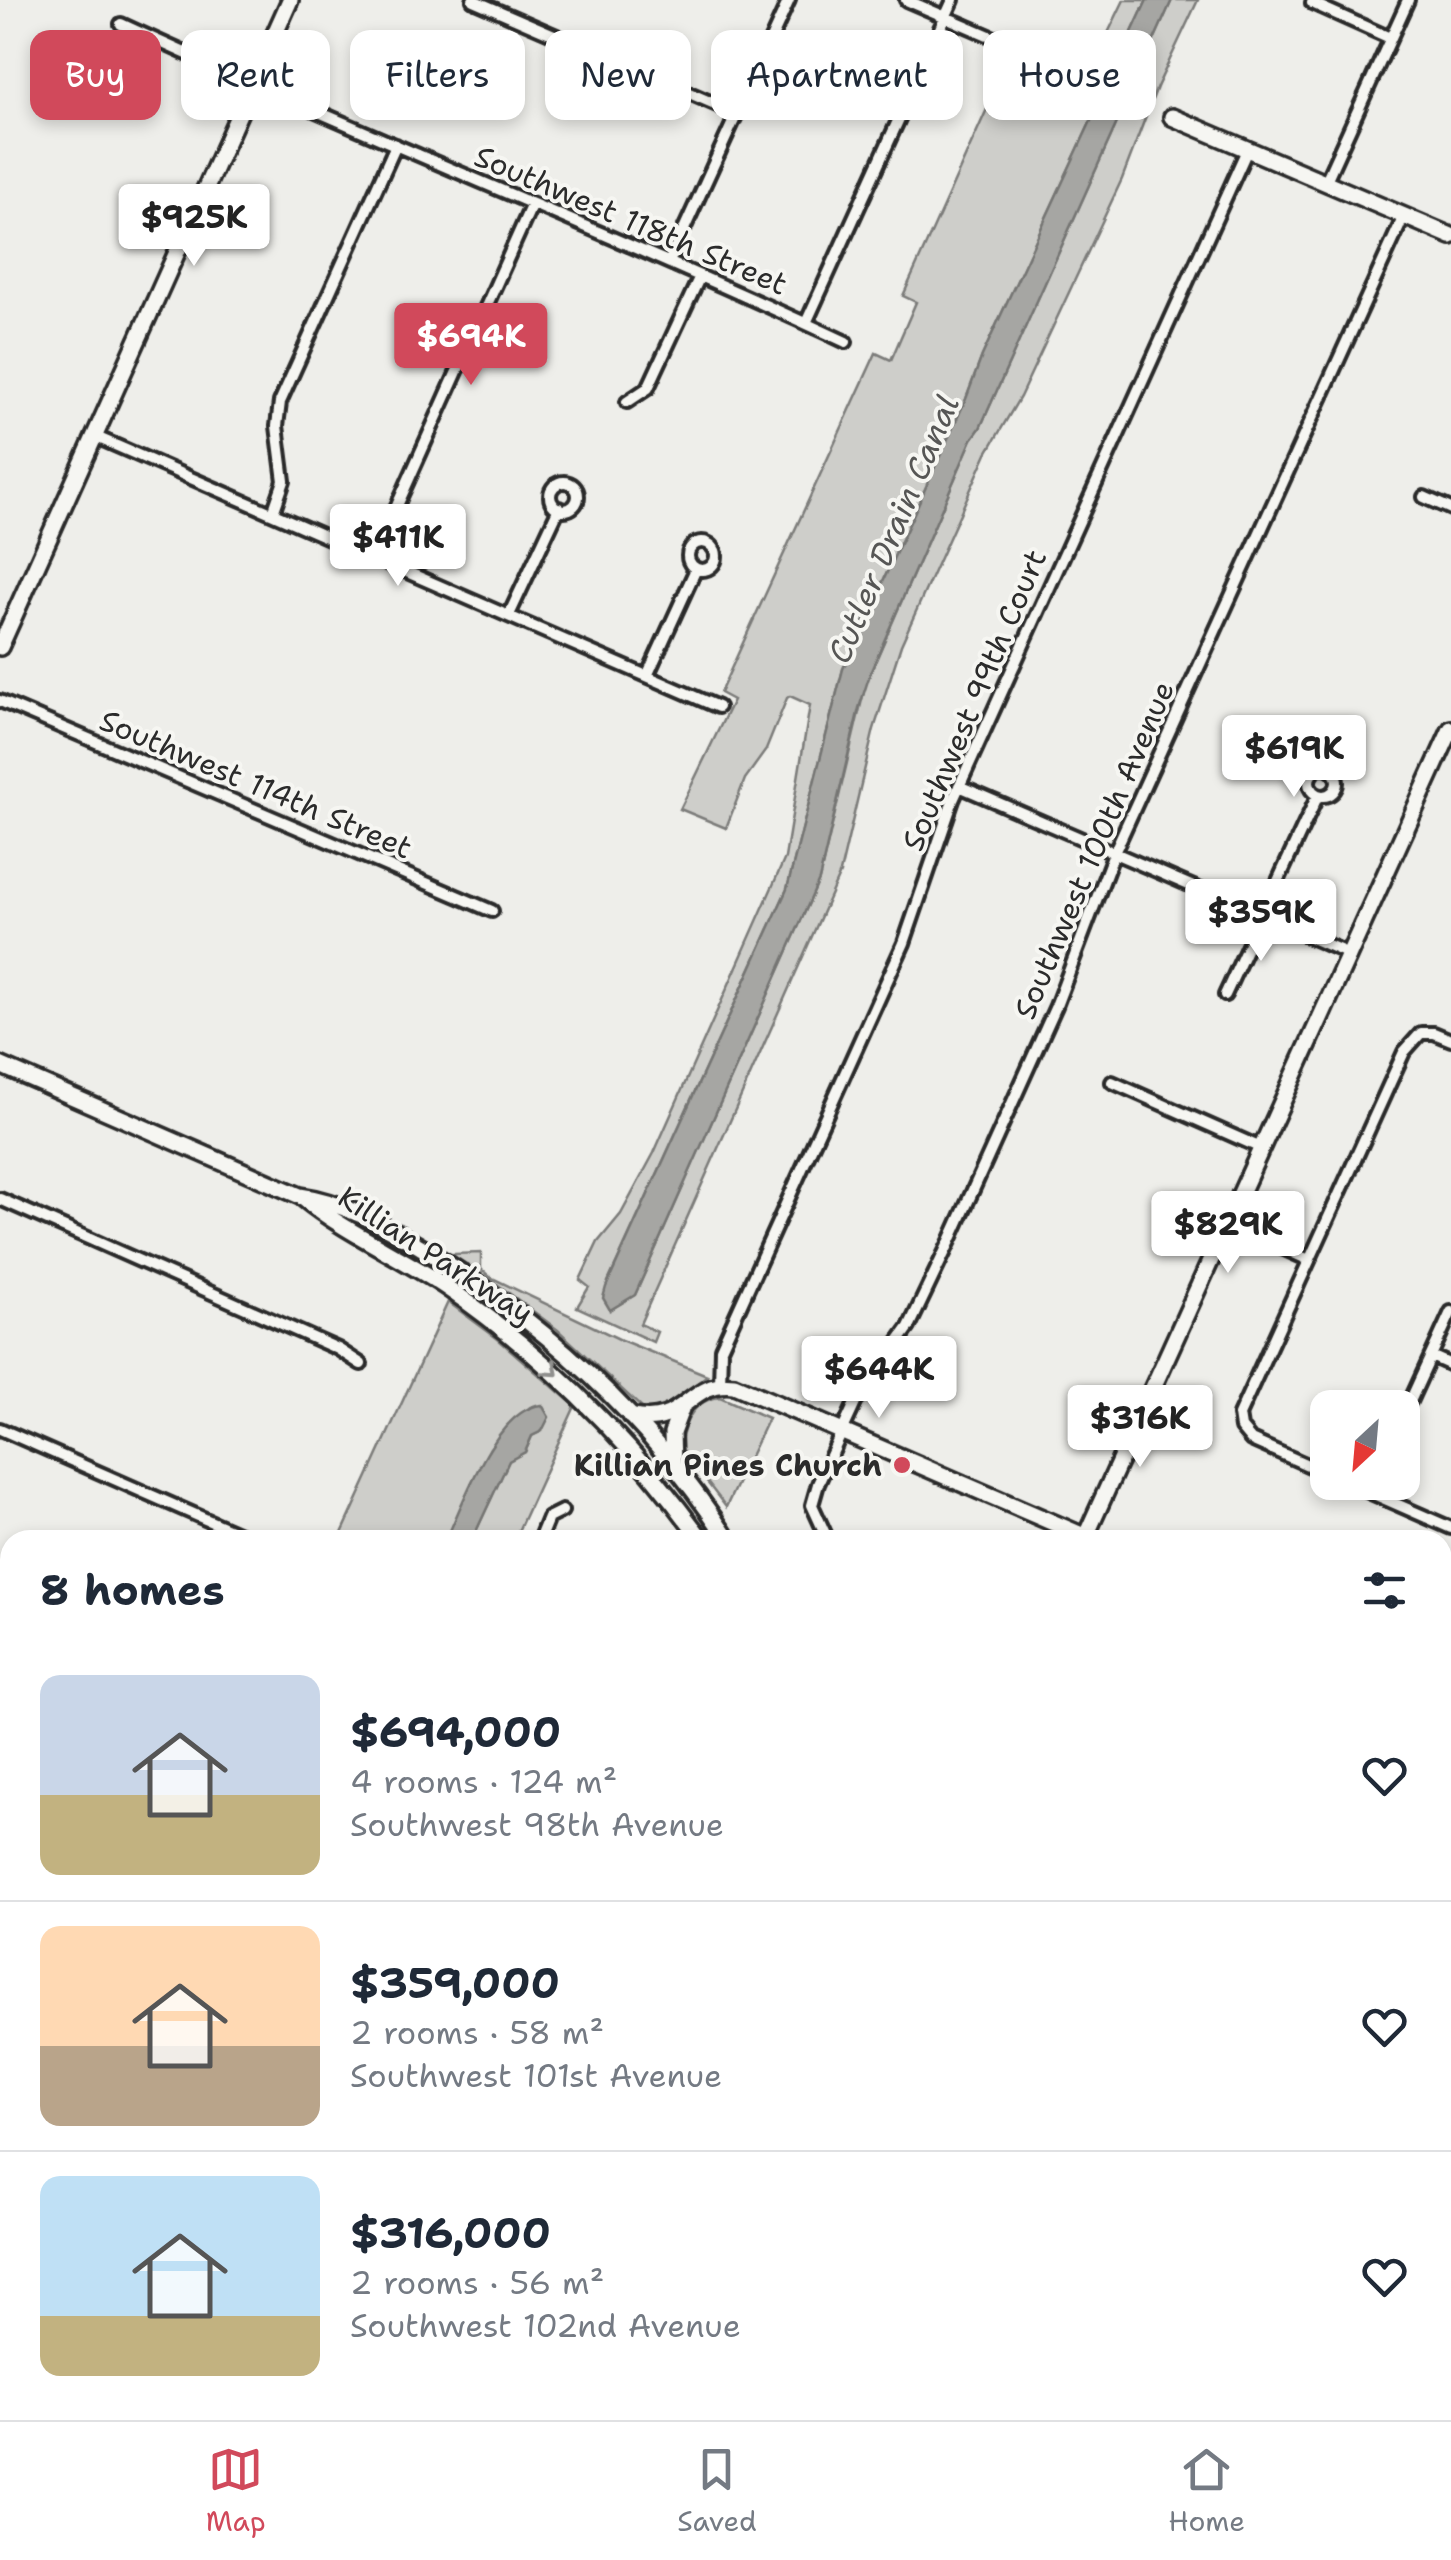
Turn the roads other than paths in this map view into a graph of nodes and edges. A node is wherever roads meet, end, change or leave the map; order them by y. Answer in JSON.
{"nodes":[{"id":1,"x":290,"y":0,"type":"edge"},
{"id":2,"x":473,"y":0,"type":"edge"},
{"id":3,"x":789,"y":0,"type":"edge"},
{"id":4,"x":906,"y":0,"type":"edge"},
{"id":5,"x":953,"y":0,"type":"edge"},
{"id":6,"x":1408,"y":0,"type":"edge"},
{"id":7,"x":1312,"y":3,"type":"dead end"},
{"id":8,"x":945,"y":16,"type":"junction"},
{"id":9,"x":122,"y":24,"type":"dead end"},
{"id":10,"x":277,"y":30,"type":"edge"},
{"id":11,"x":776,"y":30,"type":"edge"},
{"id":12,"x":983,"y":33,"type":"edge"},
{"id":13,"x":1390,"y":38,"type":"junction"},
{"id":14,"x":181,"y":51,"type":"edge"},
{"id":15,"x":711,"y":102,"type":"edge"},
{"id":16,"x":330,"y":117,"type":"edge"},
{"id":17,"x":1172,"y":117,"type":"dead end"},
{"id":18,"x":238,"y":120,"type":"edge"},
{"id":19,"x":735,"y":120,"type":"edge"},
{"id":20,"x":396,"y":145,"type":"junction"},
{"id":21,"x":1247,"y":150,"type":"junction"},
{"id":22,"x":1326,"y":183,"type":"junction"},
{"id":23,"x":532,"y":204,"type":"junction"},
{"id":24,"x":1404,"y":216,"type":"junction"},
{"id":25,"x":1451,"y":236,"type":"edge"},
{"id":26,"x":669,"y":262,"type":"junction"},
{"id":27,"x":700,"y":276,"type":"junction"},
{"id":28,"x":806,"y":324,"type":"junction"},
{"id":29,"x":846,"y":342,"type":"dead end"},
{"id":30,"x":627,"y":402,"type":"dead end"},
{"id":31,"x":94,"y":436,"type":"junction"},
{"id":32,"x":1424,"y":497,"type":"dead end"},
{"id":33,"x":559,"y":508,"type":"dead end"},
{"id":34,"x":1451,"y":509,"type":"edge"},
{"id":35,"x":273,"y":513,"type":"junction"},
{"id":36,"x":374,"y":556,"type":"junction"},
{"id":37,"x":696,"y":569,"type":"dead end"},
{"id":38,"x":510,"y":616,"type":"junction"},
{"id":39,"x":0,"y":647,"type":"edge"},
{"id":40,"x":648,"y":676,"type":"junction"},
{"id":41,"x":0,"y":701,"type":"edge"},
{"id":42,"x":718,"y":707,"type":"dead end"},
{"id":43,"x":1451,"y":730,"type":"edge"},
{"id":44,"x":959,"y":786,"type":"junction"},
{"id":45,"x":1318,"y":794,"type":"dead end"},
{"id":46,"x":1114,"y":853,"type":"junction"},
{"id":47,"x":492,"y":911,"type":"dead end"},
{"id":48,"x":1262,"y":916,"type":"junction"},
{"id":49,"x":1349,"y":954,"type":"junction"},
{"id":50,"x":1225,"y":996,"type":"dead end"},
{"id":51,"x":1451,"y":1040,"type":"edge"},
{"id":52,"x":0,"y":1065,"type":"edge"},
{"id":53,"x":1112,"y":1082,"type":"dead end"},
{"id":54,"x":1261,"y":1148,"type":"junction"},
{"id":55,"x":300,"y":1196,"type":"junction"},
{"id":56,"x":0,"y":1199,"type":"edge"},
{"id":57,"x":1227,"y":1223,"type":"junction"},
{"id":58,"x":1309,"y":1260,"type":"junction"},
{"id":59,"x":1451,"y":1312,"type":"edge"},
{"id":60,"x":1432,"y":1356,"type":"junction"},
{"id":61,"x":361,"y":1364,"type":"dead end"},
{"id":62,"x":1451,"y":1364,"type":"edge"},
{"id":63,"x":720,"y":1385,"type":"junction"},
{"id":64,"x":1416,"y":1390,"type":"edge"},
{"id":65,"x":681,"y":1409,"type":"junction"},
{"id":66,"x":630,"y":1416,"type":"junction"},
{"id":67,"x":0,"y":1429,"type":"edge"},
{"id":68,"x":842,"y":1430,"type":"junction"},
{"id":69,"x":673,"y":1466,"type":"junction"},
{"id":70,"x":1310,"y":1466,"type":"edge"},
{"id":71,"x":1395,"y":1500,"type":"edge"},
{"id":72,"x":562,"y":1510,"type":"dead end"},
{"id":73,"x":1451,"y":1528,"type":"edge"},
{"id":74,"x":230,"y":1530,"type":"edge"},
{"id":75,"x":543,"y":1530,"type":"edge"},
{"id":76,"x":694,"y":1530,"type":"edge"},
{"id":77,"x":721,"y":1530,"type":"edge"},
{"id":78,"x":823,"y":1530,"type":"edge"},
{"id":79,"x":1068,"y":1530,"type":"edge"},
{"id":80,"x":1092,"y":1530,"type":"edge"}],
"edges":[{"from":1,"to":10,"type":"street"},
{"from":2,"to":15,"type":"street"},
{"from":3,"to":11,"type":"street"},
{"from":4,"to":8,"type":"street"},
{"from":5,"to":8,"type":"street"},
{"from":6,"to":13,"type":"street"},
{"from":7,"to":13,"type":"street"},
{"from":8,"to":12,"type":"street"},
{"from":8,"to":28,"type":"street"},
{"from":9,"to":14,"type":"street","name":"Southwest 118th Street"},
{"from":13,"to":22,"type":"street"},
{"from":16,"to":20,"type":"street","name":"Southwest 118th Street"},
{"from":17,"to":21,"type":"street"},
{"from":18,"to":31,"type":"street"},
{"from":19,"to":26,"type":"street"},
{"from":20,"to":23,"type":"street","name":"Southwest 118th Street"},
{"from":20,"to":35,"type":"street"},
{"from":21,"to":22,"type":"street"},
{"from":21,"to":44,"type":"street","name":"Southwest 99th Court"},
{"from":22,"to":24,"type":"street"},
{"from":23,"to":26,"type":"street","name":"Southwest 118th Street"},
{"from":23,"to":36,"type":"street"},
{"from":24,"to":25,"type":"street"},
{"from":24,"to":46,"type":"street","name":"Southwest 100th Avenue"},
{"from":26,"to":27,"type":"street","name":"Southwest 118th Street"},
{"from":27,"to":28,"type":"street","name":"Southwest 118th Street"},
{"from":27,"to":30,"type":"street"},
{"from":28,"to":29,"type":"street","name":"Southwest 118th Street"},
{"from":31,"to":35,"type":"street"},
{"from":31,"to":39,"type":"street"},
{"from":32,"to":34,"type":"street"},
{"from":33,"to":38,"type":"street"},
{"from":35,"to":36,"type":"street"},
{"from":36,"to":38,"type":"street"},
{"from":37,"to":40,"type":"street"},
{"from":38,"to":40,"type":"street"},
{"from":40,"to":42,"type":"street"},
{"from":41,"to":47,"type":"street","name":"Southwest 114th Street"},
{"from":43,"to":49,"type":"street"},
{"from":44,"to":46,"type":"street"},
{"from":44,"to":63,"type":"street","name":"Southwest 99th Court"},
{"from":45,"to":48,"type":"street"},
{"from":46,"to":48,"type":"street"},
{"from":46,"to":68,"type":"street","name":"Southwest 100th Avenue"},
{"from":48,"to":49,"type":"street"},
{"from":48,"to":50,"type":"street"},
{"from":49,"to":54,"type":"street"},
{"from":51,"to":58,"type":"street"},
{"from":52,"to":55,"type":"street","name":"Killian Parkway"},
{"from":53,"to":54,"type":"street"},
{"from":54,"to":57,"type":"street"},
{"from":55,"to":66,"type":"street","name":"Killian Parkway"},
{"from":55,"to":76,"type":"street","name":"Killian Parkway","one_way":true},
{"from":56,"to":61,"type":"street"},
{"from":57,"to":58,"type":"street"},
{"from":57,"to":80,"type":"street"},
{"from":58,"to":70,"type":"street"},
{"from":59,"to":60,"type":"street"},
{"from":60,"to":62,"type":"street"},
{"from":60,"to":64,"type":"street"},
{"from":63,"to":65,"type":"street"},
{"from":63,"to":68,"type":"street"},
{"from":65,"to":66,"type":"street"},
{"from":65,"to":69,"type":"street"},
{"from":66,"to":69,"type":"street","name":"Killian Parkway"},
{"from":67,"to":74,"type":"street"},
{"from":68,"to":78,"type":"street","name":"Southwest 100th Avenue"},
{"from":68,"to":79,"type":"street"},
{"from":69,"to":77,"type":"street","name":"Killian Parkway"},
{"from":71,"to":73,"type":"street"},
{"from":72,"to":75,"type":"street"}]}
